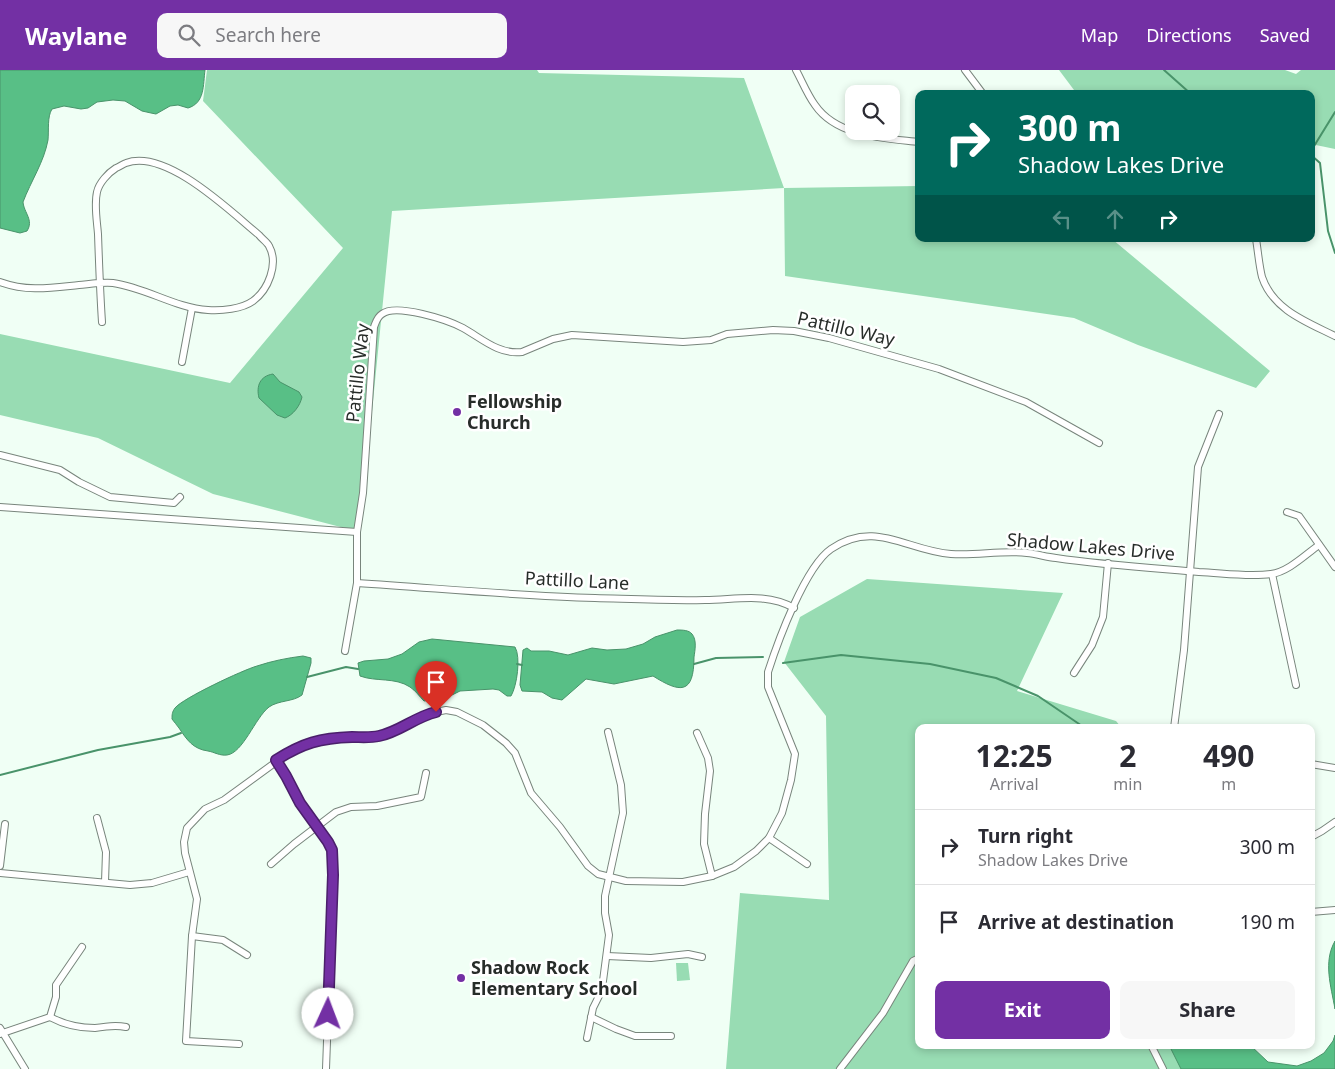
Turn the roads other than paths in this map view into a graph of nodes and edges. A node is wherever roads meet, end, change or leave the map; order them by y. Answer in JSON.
{"nodes":[{"id":1,"x":796,"y":70,"type":"edge"},
{"id":2,"x":965,"y":70,"type":"edge"},
{"id":3,"x":979,"y":90,"type":"edge"},
{"id":4,"x":915,"y":142,"type":"edge"},
{"id":5,"x":1256,"y":242,"type":"edge"},
{"id":6,"x":0,"y":282,"type":"edge"},
{"id":7,"x":100,"y":283,"type":"junction"},
{"id":8,"x":192,"y":308,"type":"junction"},
{"id":9,"x":102,"y":322,"type":"dead end"},
{"id":10,"x":1335,"y":336,"type":"edge"},
{"id":11,"x":182,"y":362,"type":"dead end"},
{"id":12,"x":1219,"y":414,"type":"dead end"},
{"id":13,"x":1099,"y":443,"type":"dead end"},
{"id":14,"x":0,"y":455,"type":"edge"},
{"id":15,"x":180,"y":497,"type":"dead end"},
{"id":16,"x":0,"y":507,"type":"edge"},
{"id":17,"x":1287,"y":512,"type":"dead end"},
{"id":18,"x":357,"y":532,"type":"junction"},
{"id":19,"x":1319,"y":545,"type":"junction"},
{"id":20,"x":1108,"y":563,"type":"junction"},
{"id":21,"x":1335,"y":567,"type":"edge"},
{"id":22,"x":1190,"y":571,"type":"junction"},
{"id":23,"x":1272,"y":574,"type":"junction"},
{"id":24,"x":357,"y":583,"type":"junction"},
{"id":25,"x":794,"y":608,"type":"junction"},
{"id":26,"x":346,"y":651,"type":"dead end"},
{"id":27,"x":1074,"y":673,"type":"dead end"},
{"id":28,"x":1296,"y":685,"type":"dead end"},
{"id":29,"x":1175,"y":724,"type":"edge"},
{"id":30,"x":608,"y":732,"type":"dead end"},
{"id":31,"x":697,"y":733,"type":"dead end"},
{"id":32,"x":276,"y":760,"type":"junction"},
{"id":33,"x":1315,"y":765,"type":"edge"},
{"id":34,"x":1335,"y":768,"type":"edge"},
{"id":35,"x":426,"y":773,"type":"dead end"},
{"id":36,"x":97,"y":818,"type":"dead end"},
{"id":37,"x":1335,"y":822,"type":"edge"},
{"id":38,"x":5,"y":824,"type":"dead end"},
{"id":39,"x":316,"y":826,"type":"junction"},
{"id":40,"x":1315,"y":835,"type":"edge"},
{"id":41,"x":769,"y":838,"type":"junction"},
{"id":42,"x":271,"y":864,"type":"dead end"},
{"id":43,"x":807,"y":864,"type":"dead end"},
{"id":44,"x":0,"y":866,"type":"edge"},
{"id":45,"x":189,"y":872,"type":"junction"},
{"id":46,"x":0,"y":873,"type":"edge"},
{"id":47,"x":712,"y":876,"type":"junction"},
{"id":48,"x":609,"y":878,"type":"junction"},
{"id":49,"x":105,"y":882,"type":"junction"},
{"id":50,"x":1335,"y":910,"type":"edge"},
{"id":51,"x":1315,"y":912,"type":"edge"},
{"id":52,"x":192,"y":936,"type":"junction"},
{"id":53,"x":82,"y":947,"type":"dead end"},
{"id":54,"x":248,"y":955,"type":"dead end"},
{"id":55,"x":607,"y":956,"type":"junction"},
{"id":56,"x":702,"y":957,"type":"dead end"},
{"id":57,"x":915,"y":960,"type":"edge"},
{"id":58,"x":50,"y":1017,"type":"junction"},
{"id":59,"x":591,"y":1018,"type":"junction"},
{"id":60,"x":126,"y":1027,"type":"dead end"},
{"id":61,"x":1,"y":1031,"type":"edge"},
{"id":62,"x":671,"y":1036,"type":"dead end"},
{"id":63,"x":587,"y":1038,"type":"dead end"},
{"id":64,"x":239,"y":1044,"type":"dead end"},
{"id":65,"x":1153,"y":1049,"type":"edge"},
{"id":66,"x":25,"y":1069,"type":"edge"},
{"id":67,"x":326,"y":1069,"type":"edge"},
{"id":68,"x":840,"y":1069,"type":"edge"},
{"id":69,"x":1163,"y":1069,"type":"edge"}],
"edges":[{"from":1,"to":4,"type":"street"},
{"from":2,"to":3,"type":"street"},
{"from":5,"to":10,"type":"street"},
{"from":6,"to":7,"type":"street"},
{"from":7,"to":8,"type":"street"},
{"from":7,"to":8,"type":"street"},
{"from":7,"to":9,"type":"street"},
{"from":8,"to":11,"type":"street"},
{"from":12,"to":22,"type":"street"},
{"from":13,"to":18,"type":"street","name":"Pattillo Way"},
{"from":14,"to":15,"type":"street"},
{"from":16,"to":18,"type":"street"},
{"from":17,"to":19,"type":"street"},
{"from":18,"to":24,"type":"street","name":"Pattillo Way"},
{"from":19,"to":21,"type":"street"},
{"from":19,"to":23,"type":"street","name":"Shadow Lakes Drive"},
{"from":20,"to":22,"type":"street","name":"Shadow Lakes Drive"},
{"from":20,"to":25,"type":"street","name":"Shadow Lakes Drive"},
{"from":20,"to":27,"type":"street"},
{"from":22,"to":23,"type":"street","name":"Shadow Lakes Drive"},
{"from":22,"to":29,"type":"street"},
{"from":23,"to":28,"type":"street"},
{"from":24,"to":25,"type":"street","name":"Pattillo Lane"},
{"from":24,"to":26,"type":"street","name":"Pattillo Way"},
{"from":25,"to":41,"type":"street","name":"Shadow Lakes Drive"},
{"from":30,"to":48,"type":"street"},
{"from":31,"to":47,"type":"street"},
{"from":32,"to":39,"type":"street"},
{"from":32,"to":45,"type":"street","name":"Shadow Lakes Drive"},
{"from":32,"to":48,"type":"street","name":"Shadow Lakes Drive"},
{"from":33,"to":34,"type":"street"},
{"from":35,"to":39,"type":"street"},
{"from":36,"to":49,"type":"street"},
{"from":37,"to":40,"type":"street"},
{"from":38,"to":44,"type":"street"},
{"from":39,"to":42,"type":"street"},
{"from":39,"to":67,"type":"street"},
{"from":41,"to":43,"type":"street"},
{"from":41,"to":47,"type":"street","name":"Shadow Lakes Drive"},
{"from":45,"to":49,"type":"street"},
{"from":45,"to":52,"type":"street","name":"Shadow Lakes Drive"},
{"from":46,"to":49,"type":"street"},
{"from":47,"to":48,"type":"street","name":"Shadow Lakes Drive"},
{"from":48,"to":55,"type":"street"},
{"from":50,"to":51,"type":"street"},
{"from":52,"to":54,"type":"street"},
{"from":52,"to":64,"type":"street","name":"Shadow Lakes Drive"},
{"from":53,"to":58,"type":"street"},
{"from":55,"to":56,"type":"street"},
{"from":55,"to":59,"type":"street"},
{"from":57,"to":68,"type":"street"},
{"from":58,"to":60,"type":"street"},
{"from":58,"to":61,"type":"street"},
{"from":59,"to":62,"type":"street"},
{"from":59,"to":63,"type":"street"},
{"from":61,"to":66,"type":"street"},
{"from":65,"to":69,"type":"street"}]}
